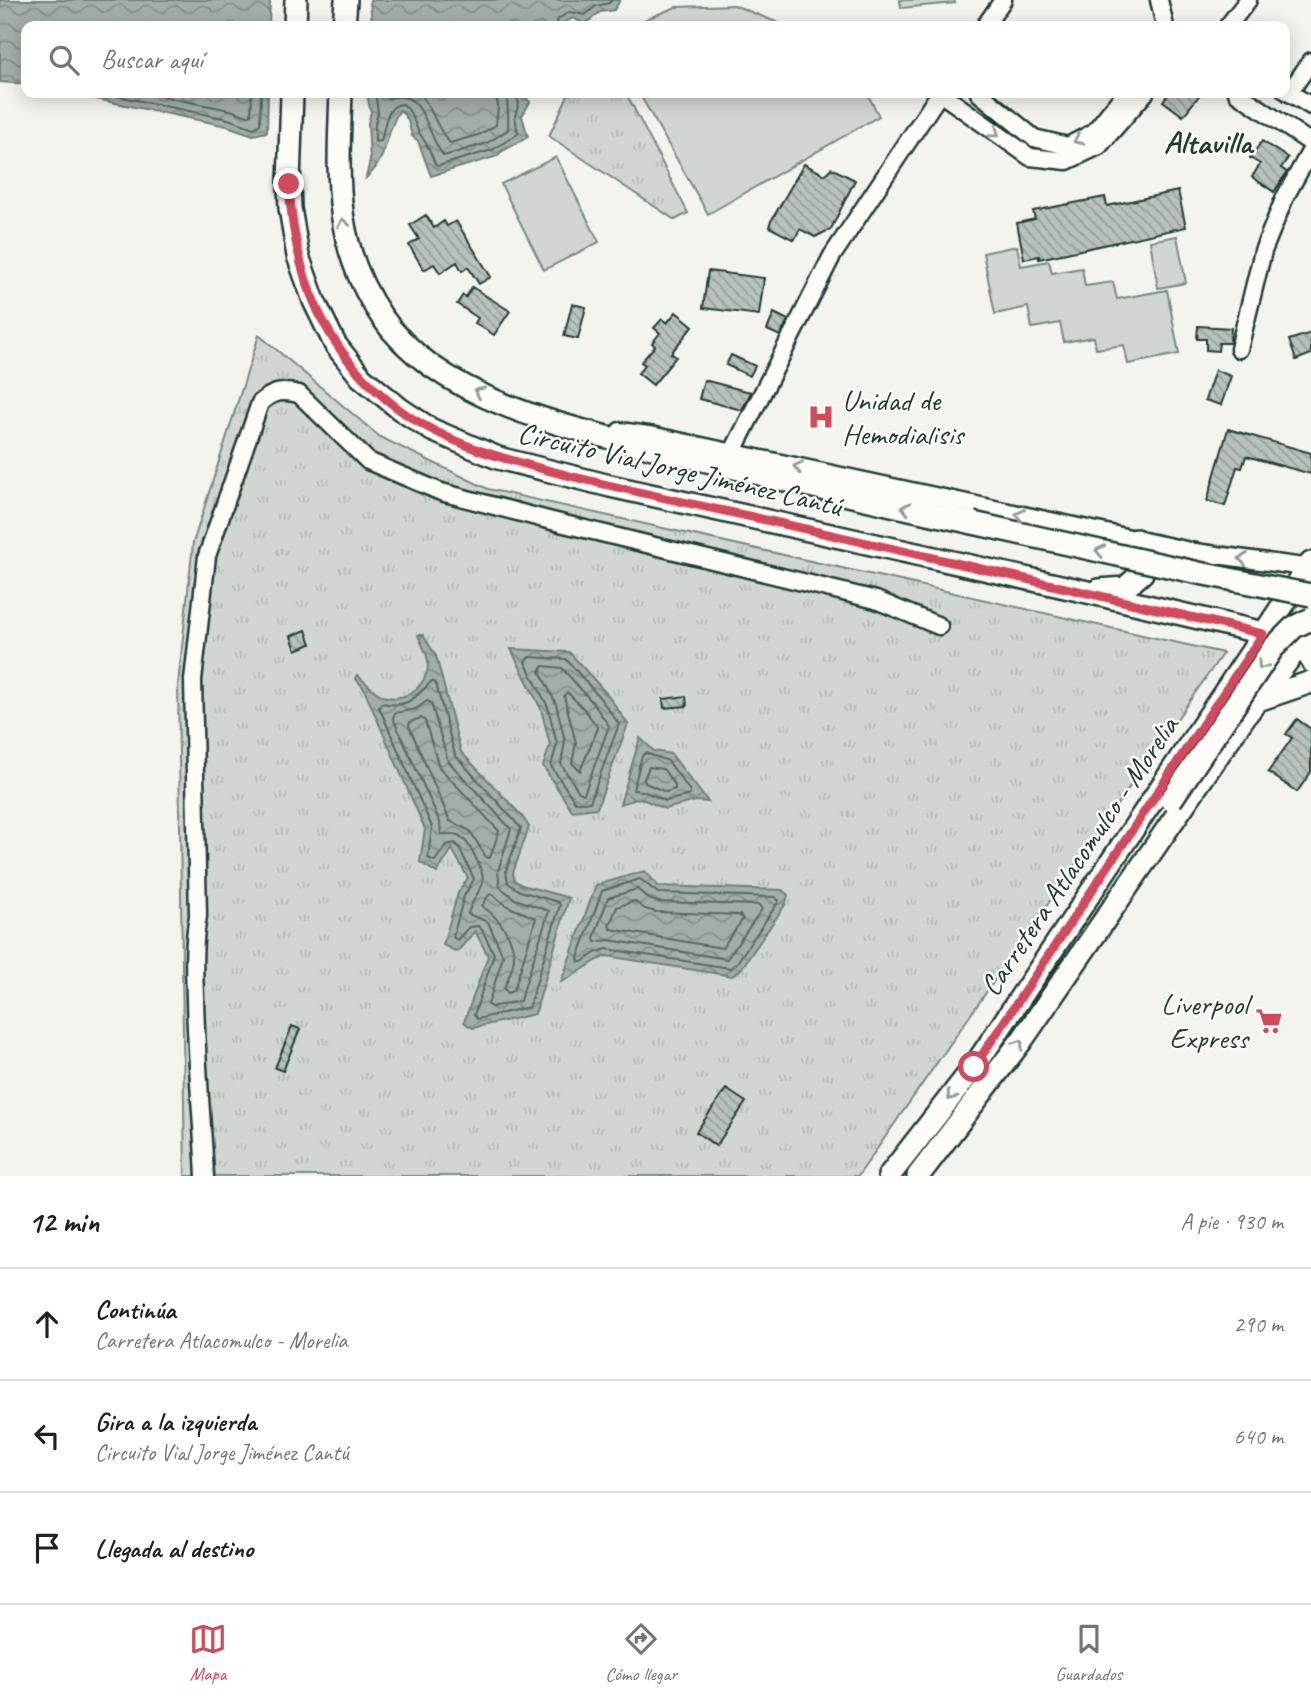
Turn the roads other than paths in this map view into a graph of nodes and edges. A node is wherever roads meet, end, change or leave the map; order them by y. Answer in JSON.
{"nodes":[{"id":1,"x":296,"y":0,"type":"edge"},
{"id":2,"x":346,"y":0,"type":"edge"},
{"id":3,"x":1003,"y":0,"type":"edge"},
{"id":4,"x":1159,"y":0,"type":"edge"},
{"id":5,"x":1248,"y":0,"type":"edge"},
{"id":6,"x":295,"y":21,"type":"edge"},
{"id":7,"x":344,"y":21,"type":"edge"},
{"id":8,"x":988,"y":21,"type":"edge"},
{"id":9,"x":1164,"y":21,"type":"edge"},
{"id":10,"x":1232,"y":21,"type":"edge"},
{"id":11,"x":1311,"y":61,"type":"edge"},
{"id":12,"x":1290,"y":88,"type":"edge"},
{"id":13,"x":1290,"y":94,"type":"edge"},
{"id":14,"x":292,"y":98,"type":"edge"},
{"id":15,"x":341,"y":98,"type":"edge"},
{"id":16,"x":937,"y":98,"type":"edge"},
{"id":17,"x":947,"y":98,"type":"edge"},
{"id":18,"x":968,"y":98,"type":"edge"},
{"id":19,"x":985,"y":98,"type":"edge"},
{"id":20,"x":1121,"y":98,"type":"edge"},
{"id":21,"x":1141,"y":98,"type":"edge"},
{"id":22,"x":1249,"y":98,"type":"edge"},
{"id":23,"x":1311,"y":106,"type":"edge"},
{"id":24,"x":961,"y":108,"type":"junction"},
{"id":25,"x":1311,"y":143,"type":"edge"},
{"id":26,"x":1311,"y":150,"type":"edge"},
{"id":27,"x":1239,"y":349,"type":"dead end"},
{"id":28,"x":541,"y":420,"type":"junction"},
{"id":29,"x":732,"y":453,"type":"junction"},
{"id":30,"x":1136,"y":540,"type":"junction"},
{"id":31,"x":1310,"y":566,"type":"edge"},
{"id":32,"x":1083,"y":591,"type":"junction"},
{"id":33,"x":1311,"y":595,"type":"edge"},
{"id":34,"x":1311,"y":619,"type":"edge"},
{"id":35,"x":939,"y":626,"type":"dead end"},
{"id":36,"x":1263,"y":634,"type":"junction"},
{"id":37,"x":1307,"y":641,"type":"edge"},
{"id":38,"x":1311,"y":664,"type":"edge"},
{"id":39,"x":1311,"y":682,"type":"edge"},
{"id":40,"x":1258,"y":700,"type":"junction"},
{"id":41,"x":974,"y":1067,"type":"junction"},
{"id":42,"x":205,"y":1176,"type":"edge"},
{"id":43,"x":889,"y":1176,"type":"edge"},
{"id":44,"x":918,"y":1176,"type":"edge"}],
"edges":[{"from":1,"to":6,"type":"main road"},
{"from":2,"to":7,"type":"main road"},
{"from":3,"to":8,"type":"street"},
{"from":4,"to":9,"type":"street"},
{"from":5,"to":10,"type":"street"},
{"from":11,"to":12,"type":"street"},
{"from":13,"to":23,"type":"street"},
{"from":14,"to":32,"type":"main road","name":"Circuito Vial Jorge Jiménez Cantú"},
{"from":28,"to":15,"type":"main road","name":"Circuito Vial Jorge Jiménez Cantú","one_way":true},
{"from":16,"to":29,"type":"street"},
{"from":17,"to":24,"type":"street"},
{"from":18,"to":24,"type":"street"},
{"from":20,"to":19,"type":"street","one_way":true},
{"from":24,"to":21,"type":"street","one_way":true},
{"from":22,"to":25,"type":"street"},
{"from":26,"to":27,"type":"street"},
{"from":28,"to":29,"type":"street","name":"Circuito Vial Jorge Jiménez Cantú"},
{"from":33,"to":28,"type":"main road","name":"Circuito Vial Jorge Jiménez Cantú","one_way":true,"bridge":true},
{"from":30,"to":29,"type":"street","name":"Circuito Vial Jorge Jiménez Cantú","one_way":true},
{"from":31,"to":30,"type":"street","name":"Circuito Vial Jorge Jiménez Cantú","one_way":true},
{"from":30,"to":32,"type":"main road"},
{"from":31,"to":36,"type":"main road","name":"Carretera Atlacomulco - Morelia"},
{"from":32,"to":36,"type":"main road","name":"Circuito Vial Jorge Jiménez Cantú"},
{"from":34,"to":41,"type":"main road","one_way":true,"bridge":true},
{"from":35,"to":42,"type":"street"},
{"from":36,"to":37,"type":"main road","name":"Circuito Vial Jorge Jiménez Cantú"},
{"from":36,"to":41,"type":"main road","name":"Carretera Atlacomulco - Morelia"},
{"from":37,"to":38,"type":"street"},
{"from":37,"to":40,"type":"main road","name":"Carretera Atlacomulco - Morelia"},
{"from":39,"to":40,"type":"main road"},
{"from":44,"to":40,"type":"main road","name":"Carretera Atlacomulco - Morelia","one_way":true},
{"from":41,"to":43,"type":"main road","name":"Carretera Atlacomulco - Morelia","one_way":true}]}
